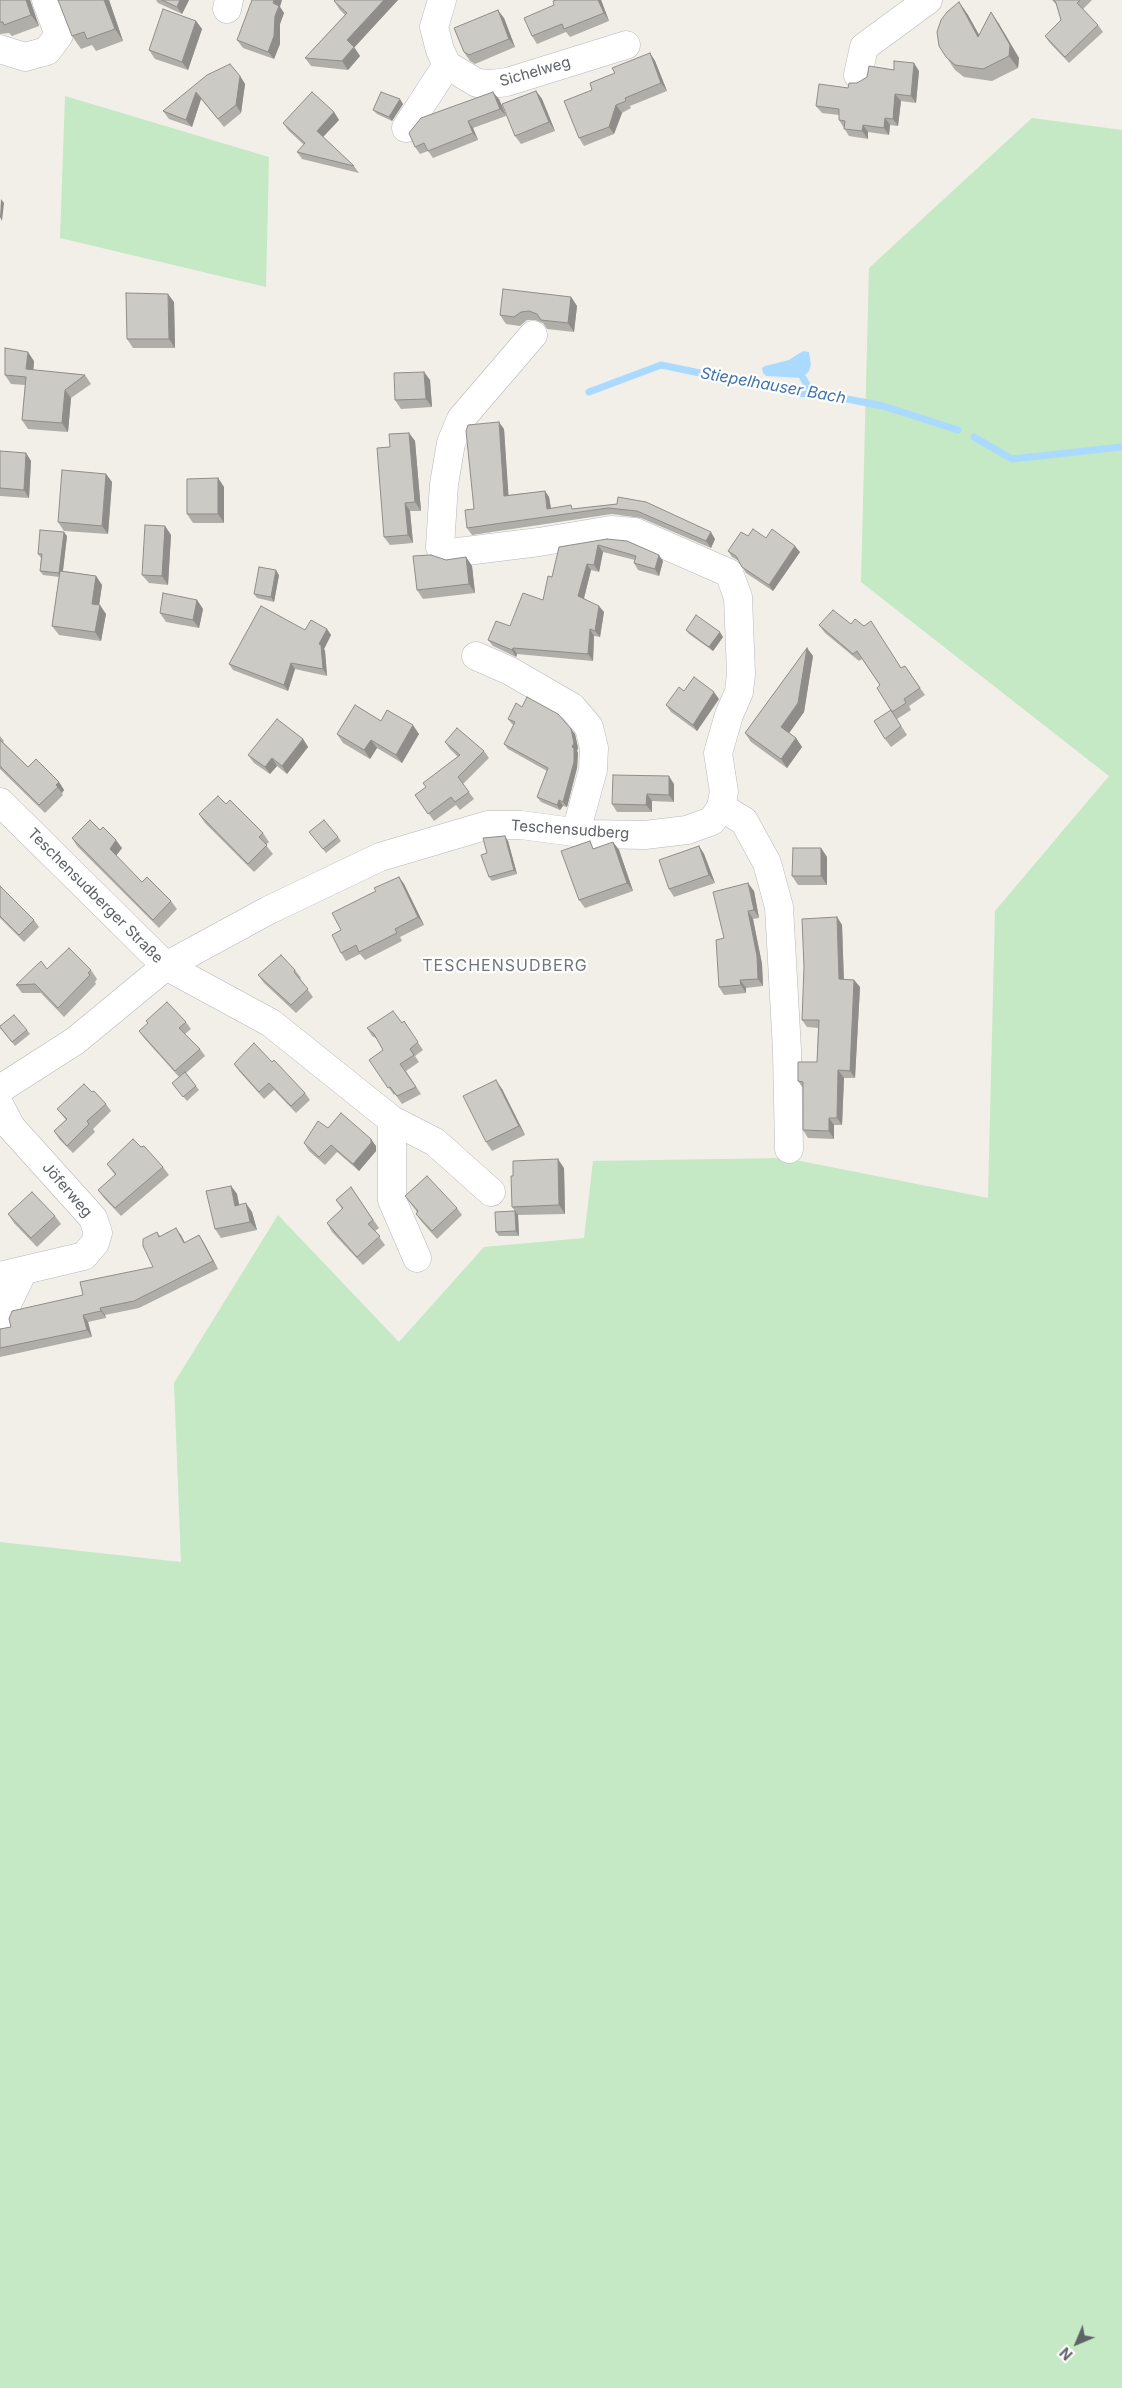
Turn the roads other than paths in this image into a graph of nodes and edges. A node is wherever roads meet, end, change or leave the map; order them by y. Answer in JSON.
{"nodes":[{"id":1,"x":46,"y":0,"type":"edge"},
{"id":2,"x":442,"y":0,"type":"edge"},
{"id":3,"x":928,"y":0,"type":"edge"},
{"id":4,"x":626,"y":45,"type":"dead end"},
{"id":5,"x":0,"y":49,"type":"edge"},
{"id":6,"x":447,"y":65,"type":"junction"},
{"id":7,"x":858,"y":75,"type":"dead end"},
{"id":8,"x":406,"y":128,"type":"dead end"},
{"id":9,"x":534,"y":335,"type":"dead end"},
{"id":10,"x":476,"y":656,"type":"dead end"},
{"id":11,"x":0,"y":802,"type":"edge"},
{"id":12,"x":721,"y":807,"type":"junction"},
{"id":13,"x":576,"y":832,"type":"junction"},
{"id":14,"x":166,"y":966,"type":"junction"},
{"id":15,"x":0,"y":1089,"type":"edge"},
{"id":16,"x":0,"y":1106,"type":"edge"},
{"id":17,"x":392,"y":1120,"type":"junction"},
{"id":18,"x":789,"y":1149,"type":"dead end"},
{"id":19,"x":491,"y":1192,"type":"dead end"},
{"id":20,"x":417,"y":1258,"type":"dead end"},
{"id":21,"x":12,"y":1273,"type":"edge"},
{"id":22,"x":0,"y":1319,"type":"edge"}],
"edges":[{"from":1,"to":5,"type":"street"},
{"from":2,"to":6,"type":"street"},
{"from":3,"to":7,"type":"street"},
{"from":4,"to":6,"type":"street","name":"Sichelweg"},
{"from":6,"to":8,"type":"street"},
{"from":9,"to":12,"type":"street"},
{"from":10,"to":13,"type":"street"},
{"from":11,"to":14,"type":"street","name":"Teschensudberger Straße"},
{"from":12,"to":13,"type":"street","name":"Teschensudberg"},
{"from":12,"to":18,"type":"street"},
{"from":13,"to":14,"type":"street","name":"Teschensudberg"},
{"from":14,"to":15,"type":"street"},
{"from":14,"to":17,"type":"street","name":"Teschensudberger Straße"},
{"from":16,"to":21,"type":"street","name":"Jöferweg"},
{"from":17,"to":19,"type":"street","name":"Teschensudberger Straße"},
{"from":17,"to":20,"type":"street"},
{"from":21,"to":22,"type":"street"}]}
